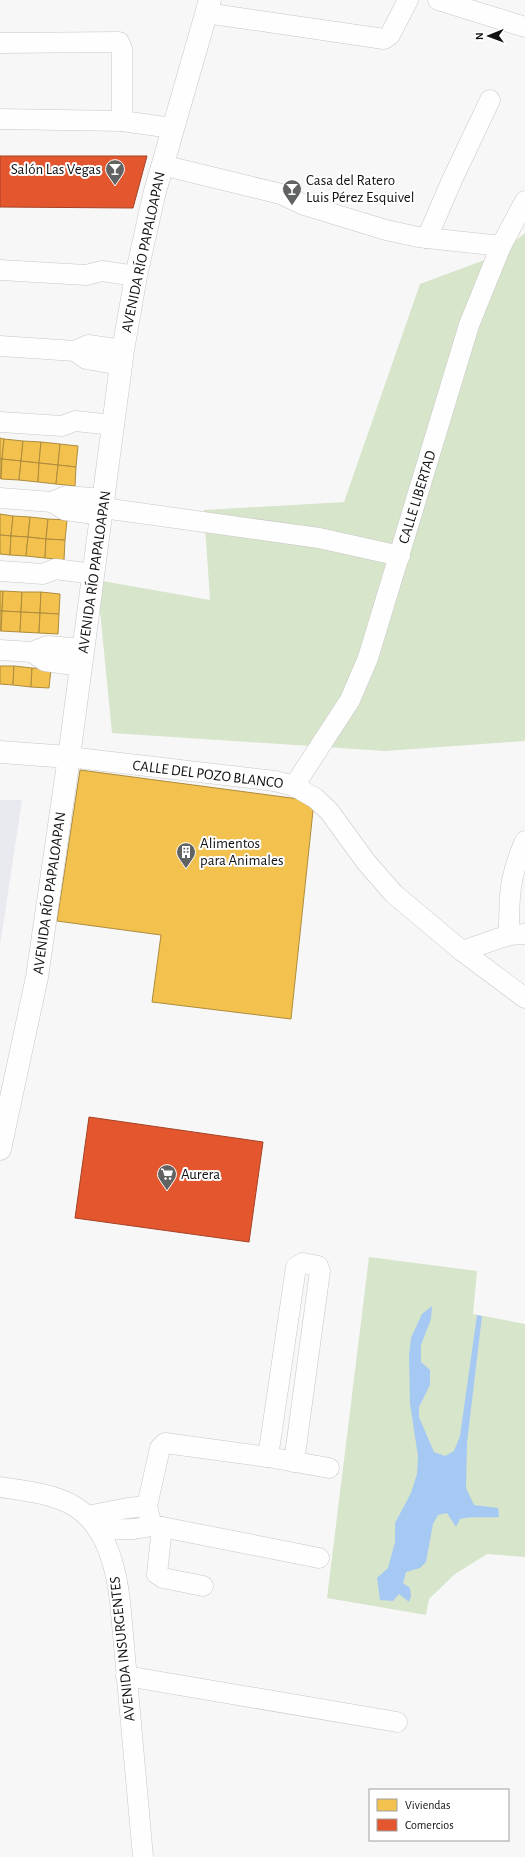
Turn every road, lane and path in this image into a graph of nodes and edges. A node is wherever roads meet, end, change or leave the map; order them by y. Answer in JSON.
{"nodes":[{"id":1,"x":408,"y":0,"type":"edge"},
{"id":2,"x":438,"y":0,"type":"edge"},
{"id":3,"x":208,"y":7,"type":"edge"},
{"id":4,"x":525,"y":27,"type":"edge"},
{"id":5,"x":0,"y":43,"type":"edge"},
{"id":6,"x":490,"y":100,"type":"dead end"},
{"id":7,"x":0,"y":119,"type":"edge"},
{"id":8,"x":122,"y":121,"type":"junction"},
{"id":9,"x":172,"y":128,"type":"junction"},
{"id":10,"x":162,"y":165,"type":"junction"},
{"id":11,"x":525,"y":201,"type":"edge"},
{"id":12,"x":427,"y":238,"type":"junction"},
{"id":13,"x":502,"y":246,"type":"junction"},
{"id":14,"x":0,"y":270,"type":"edge"},
{"id":15,"x":134,"y":283,"type":"junction"},
{"id":16,"x":0,"y":346,"type":"edge"},
{"id":17,"x":122,"y":358,"type":"junction"},
{"id":18,"x":0,"y":422,"type":"edge"},
{"id":19,"x":113,"y":431,"type":"junction"},
{"id":20,"x":0,"y":498,"type":"edge"},
{"id":21,"x":103,"y":507,"type":"junction"},
{"id":22,"x":400,"y":556,"type":"junction"},
{"id":23,"x":0,"y":571,"type":"edge"},
{"id":24,"x":93,"y":580,"type":"junction"},
{"id":25,"x":0,"y":650,"type":"edge"},
{"id":26,"x":83,"y":657,"type":"junction"},
{"id":27,"x":0,"y":752,"type":"edge"},
{"id":28,"x":69,"y":757,"type":"junction"},
{"id":29,"x":294,"y":786,"type":"junction"},
{"id":30,"x":525,"y":841,"type":"edge"},
{"id":31,"x":517,"y":935,"type":"edge"},
{"id":32,"x":462,"y":951,"type":"junction"},
{"id":33,"x":525,"y":998,"type":"edge"},
{"id":34,"x":0,"y":1149,"type":"edge"},
{"id":35,"x":268,"y":1457,"type":"junction"},
{"id":36,"x":294,"y":1462,"type":"junction"},
{"id":37,"x":329,"y":1468,"type":"dead end"},
{"id":38,"x":0,"y":1487,"type":"edge"},
{"id":39,"x":147,"y":1506,"type":"junction"},
{"id":40,"x":92,"y":1523,"type":"junction"},
{"id":41,"x":149,"y":1527,"type":"junction"},
{"id":42,"x":109,"y":1553,"type":"junction"},
{"id":43,"x":319,"y":1558,"type":"dead end"},
{"id":44,"x":203,"y":1586,"type":"dead end"},
{"id":45,"x":126,"y":1676,"type":"junction"},
{"id":46,"x":396,"y":1722,"type":"dead end"},
{"id":47,"x":143,"y":1857,"type":"edge"}],
"edges":[{"from":1,"to":3,"type":"street"},
{"from":2,"to":4,"type":"street"},
{"from":3,"to":9,"type":"main road","name":"AVENIDA RÍO PAPALOAPAN"},
{"from":5,"to":8,"type":"street"},
{"from":6,"to":12,"type":"street"},
{"from":7,"to":8,"type":"street"},
{"from":8,"to":9,"type":"street"},
{"from":9,"to":10,"type":"main road","name":"AVENIDA RÍO PAPALOAPAN"},
{"from":10,"to":12,"type":"street"},
{"from":10,"to":15,"type":"main road","name":"AVENIDA RÍO PAPALOAPAN"},
{"from":11,"to":13,"type":"street","name":"CALLE LIBERTAD"},
{"from":12,"to":13,"type":"street"},
{"from":13,"to":22,"type":"street","name":"CALLE LIBERTAD"},
{"from":14,"to":15,"type":"street"},
{"from":15,"to":17,"type":"main road","name":"AVENIDA RÍO PAPALOAPAN"},
{"from":16,"to":17,"type":"street"},
{"from":17,"to":19,"type":"main road","name":"AVENIDA RÍO PAPALOAPAN"},
{"from":18,"to":19,"type":"street"},
{"from":19,"to":21,"type":"main road","name":"AVENIDA RÍO PAPALOAPAN"},
{"from":20,"to":21,"type":"street"},
{"from":21,"to":22,"type":"street"},
{"from":21,"to":24,"type":"main road","name":"AVENIDA RÍO PAPALOAPAN"},
{"from":22,"to":29,"type":"street","name":"CALLE LIBERTAD"},
{"from":23,"to":24,"type":"street"},
{"from":24,"to":26,"type":"main road","name":"AVENIDA RÍO PAPALOAPAN"},
{"from":25,"to":26,"type":"street"},
{"from":26,"to":28,"type":"main road","name":"AVENIDA RÍO PAPALOAPAN"},
{"from":27,"to":28,"type":"main road"},
{"from":28,"to":29,"type":"street","name":"CALLE DEL POZO BLANCO"},
{"from":28,"to":34,"type":"main road","name":"AVENIDA RÍO PAPALOAPAN"},
{"from":29,"to":32,"type":"street","name":"CALLE DEL POZO BLANCO"},
{"from":30,"to":31,"type":"street"},
{"from":31,"to":32,"type":"street"},
{"from":32,"to":33,"type":"street","name":"CALLE DEL POZO BLANCO"},
{"from":35,"to":36,"type":"street"},
{"from":35,"to":36,"type":"street"},
{"from":35,"to":39,"type":"street"},
{"from":36,"to":37,"type":"street"},
{"from":38,"to":40,"type":"street","name":"AVENIDA INSURGENTES"},
{"from":39,"to":40,"type":"street"},
{"from":39,"to":41,"type":"street"},
{"from":40,"to":41,"type":"street"},
{"from":40,"to":42,"type":"street","name":"AVENIDA INSURGENTES"},
{"from":41,"to":42,"type":"street"},
{"from":41,"to":43,"type":"street"},
{"from":41,"to":44,"type":"street"},
{"from":42,"to":45,"type":"street","name":"AVENIDA INSURGENTES"},
{"from":45,"to":46,"type":"street"},
{"from":45,"to":47,"type":"street","name":"AVENIDA INSURGENTES"}]}
